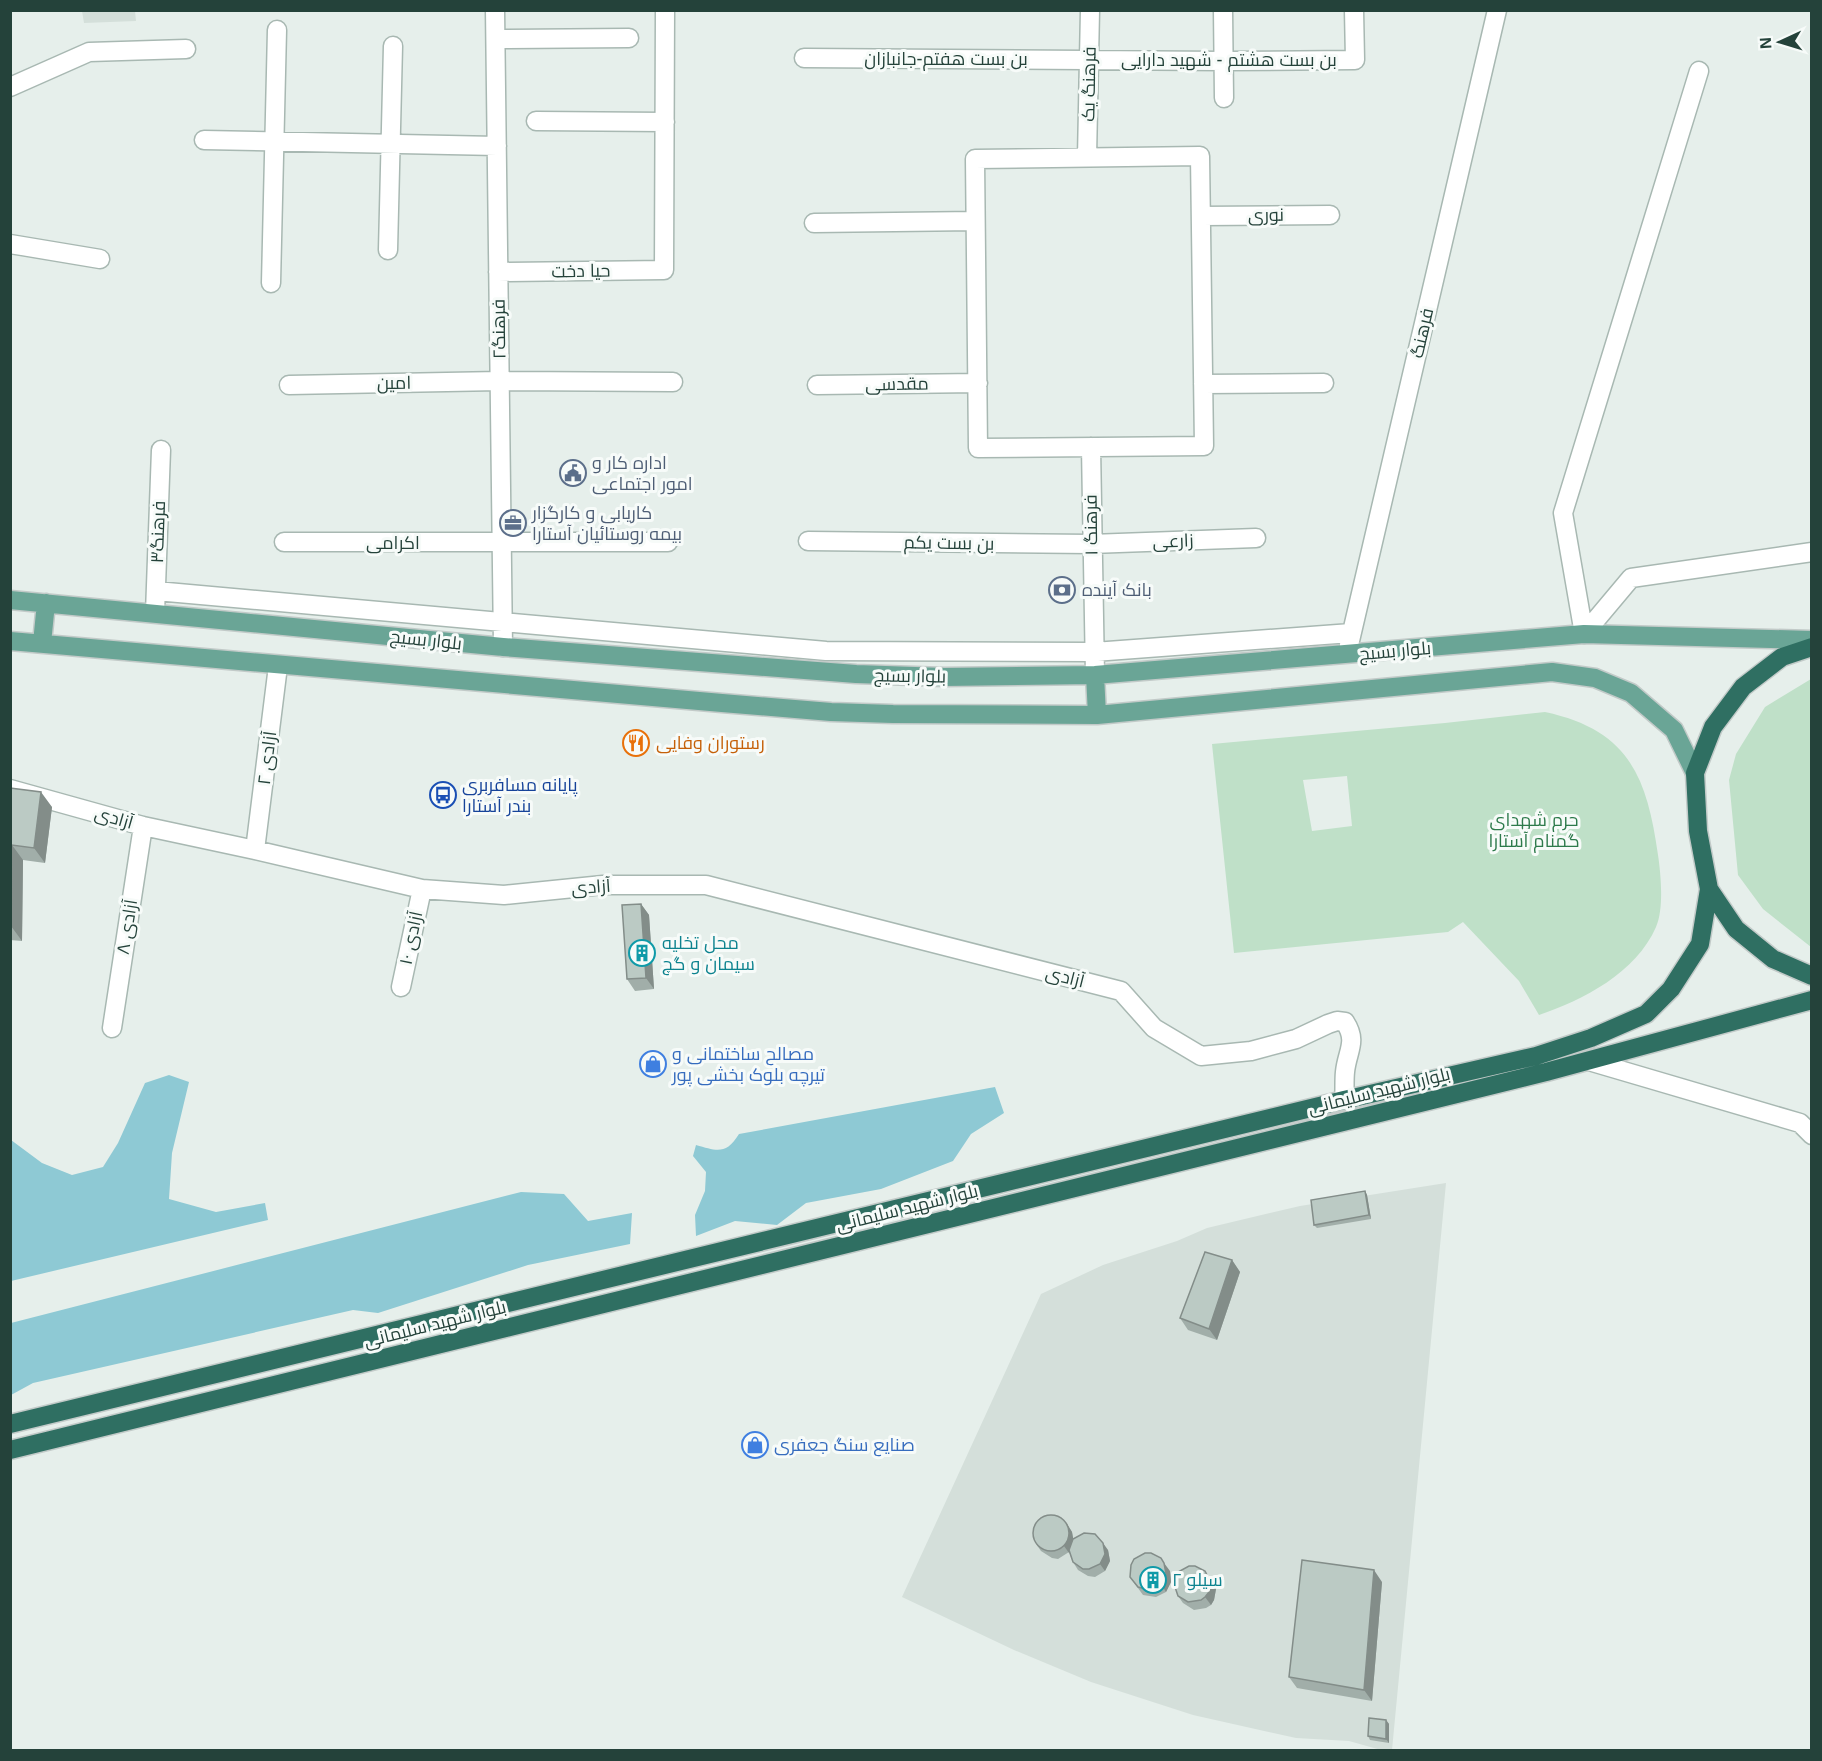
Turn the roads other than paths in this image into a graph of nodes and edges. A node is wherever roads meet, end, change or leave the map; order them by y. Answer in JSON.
{"nodes":[{"id":1,"x":495,"y":10,"type":"edge"},
{"id":2,"x":665,"y":10,"type":"edge"},
{"id":3,"x":1090,"y":10,"type":"edge"},
{"id":4,"x":1223,"y":10,"type":"edge"},
{"id":5,"x":1354,"y":10,"type":"edge"},
{"id":6,"x":1497,"y":10,"type":"edge"},
{"id":7,"x":277,"y":30,"type":"dead end"},
{"id":8,"x":629,"y":38,"type":"dead end"},
{"id":9,"x":496,"y":39,"type":"junction"},
{"id":10,"x":393,"y":46,"type":"dead end"},
{"id":11,"x":186,"y":49,"type":"dead end"},
{"id":12,"x":804,"y":58,"type":"dead end"},
{"id":13,"x":1089,"y":60,"type":"junction"},
{"id":14,"x":1224,"y":61,"type":"junction"},
{"id":15,"x":1699,"y":71,"type":"dead end"},
{"id":16,"x":10,"y":87,"type":"edge"},
{"id":17,"x":1224,"y":98,"type":"dead end"},
{"id":18,"x":537,"y":121,"type":"dead end"},
{"id":19,"x":665,"y":122,"type":"junction"},
{"id":20,"x":204,"y":140,"type":"dead end"},
{"id":21,"x":274,"y":142,"type":"junction"},
{"id":22,"x":391,"y":144,"type":"junction"},
{"id":23,"x":497,"y":146,"type":"junction"},
{"id":24,"x":1087,"y":157,"type":"junction"},
{"id":25,"x":1330,"y":215,"type":"dead end"},
{"id":26,"x":1201,"y":216,"type":"junction"},
{"id":27,"x":975,"y":221,"type":"junction"},
{"id":28,"x":814,"y":223,"type":"dead end"},
{"id":29,"x":10,"y":244,"type":"edge"},
{"id":30,"x":388,"y":250,"type":"dead end"},
{"id":31,"x":100,"y":259,"type":"dead end"},
{"id":32,"x":498,"y":272,"type":"junction"},
{"id":33,"x":271,"y":283,"type":"dead end"},
{"id":34,"x":500,"y":381,"type":"junction"},
{"id":35,"x":673,"y":382,"type":"dead end"},
{"id":36,"x":978,"y":382,"type":"junction"},
{"id":37,"x":1323,"y":383,"type":"dead end"},
{"id":38,"x":1203,"y":384,"type":"junction"},
{"id":39,"x":817,"y":385,"type":"dead end"},
{"id":40,"x":289,"y":386,"type":"dead end"},
{"id":41,"x":1091,"y":447,"type":"junction"},
{"id":42,"x":161,"y":450,"type":"dead end"},
{"id":43,"x":1256,"y":538,"type":"dead end"},
{"id":44,"x":808,"y":541,"type":"dead end"},
{"id":45,"x":284,"y":542,"type":"dead end"},
{"id":46,"x":668,"y":542,"type":"dead end"},
{"id":47,"x":502,"y":543,"type":"junction"},
{"id":48,"x":1091,"y":544,"type":"junction"},
{"id":49,"x":1812,"y":552,"type":"edge"},
{"id":50,"x":156,"y":591,"type":"junction"},
{"id":51,"x":10,"y":600,"type":"edge"},
{"id":52,"x":46,"y":603,"type":"junction"},
{"id":53,"x":155,"y":613,"type":"junction"},
{"id":54,"x":502,"y":621,"type":"junction"},
{"id":55,"x":1352,"y":633,"type":"junction"},
{"id":56,"x":1584,"y":634,"type":"junction"},
{"id":57,"x":1812,"y":640,"type":"edge"},
{"id":58,"x":10,"y":641,"type":"edge"},
{"id":59,"x":42,"y":643,"type":"junction"},
{"id":60,"x":1812,"y":646,"type":"edge"},
{"id":61,"x":502,"y":647,"type":"junction"},
{"id":62,"x":1094,"y":652,"type":"junction"},
{"id":63,"x":1346,"y":656,"type":"junction"},
{"id":64,"x":278,"y":666,"type":"junction"},
{"id":65,"x":1095,"y":675,"type":"junction"},
{"id":66,"x":1097,"y":715,"type":"junction"},
{"id":67,"x":1695,"y":773,"type":"junction"},
{"id":68,"x":10,"y":789,"type":"edge"},
{"id":69,"x":143,"y":826,"type":"junction"},
{"id":70,"x":255,"y":850,"type":"junction"},
{"id":71,"x":422,"y":889,"type":"junction"},
{"id":72,"x":1709,"y":889,"type":"junction"},
{"id":73,"x":1812,"y":976,"type":"edge"},
{"id":74,"x":401,"y":987,"type":"dead end"},
{"id":75,"x":1812,"y":1000,"type":"edge"},
{"id":76,"x":112,"y":1028,"type":"dead end"},
{"id":77,"x":1589,"y":1061,"type":"junction"},
{"id":78,"x":1344,"y":1100,"type":"junction"},
{"id":79,"x":1812,"y":1135,"type":"edge"},
{"id":80,"x":10,"y":1424,"type":"edge"},
{"id":81,"x":10,"y":1450,"type":"edge"}],
"edges":[{"from":1,"to":9,"type":"street","name":"فرهنگ۲"},
{"from":2,"to":19,"type":"street"},
{"from":3,"to":13,"type":"street","name":"فرهنگ یک"},
{"from":4,"to":14,"type":"street"},
{"from":5,"to":14,"type":"street","name":"بن بست هشتم - شهید دارایی"},
{"from":6,"to":55,"type":"street","name":"فرهنگ"},
{"from":7,"to":21,"type":"street"},
{"from":8,"to":9,"type":"street"},
{"from":9,"to":23,"type":"street","name":"فرهنگ۲"},
{"from":10,"to":22,"type":"street"},
{"from":11,"to":16,"type":"street"},
{"from":12,"to":13,"type":"street","name":"بن بست هفتم-جانبازان"},
{"from":13,"to":14,"type":"street","name":"بن بست هشتم - شهید دارایی"},
{"from":13,"to":24,"type":"street","name":"فرهنگ یک"},
{"from":14,"to":17,"type":"street"},
{"from":15,"to":56,"type":"street"},
{"from":18,"to":19,"type":"street"},
{"from":19,"to":32,"type":"street","name":"حیا دخت"},
{"from":20,"to":21,"type":"street"},
{"from":21,"to":22,"type":"street"},
{"from":21,"to":33,"type":"street"},
{"from":22,"to":23,"type":"street"},
{"from":22,"to":30,"type":"street"},
{"from":23,"to":32,"type":"street","name":"فرهنگ۲"},
{"from":24,"to":26,"type":"street"},
{"from":24,"to":27,"type":"street"},
{"from":25,"to":26,"type":"street","name":"نوری"},
{"from":26,"to":38,"type":"street"},
{"from":27,"to":28,"type":"street"},
{"from":27,"to":36,"type":"street"},
{"from":29,"to":31,"type":"street"},
{"from":32,"to":34,"type":"street","name":"فرهنگ۲"},
{"from":34,"to":35,"type":"street","name":"امین"},
{"from":34,"to":40,"type":"street","name":"امین"},
{"from":34,"to":47,"type":"street","name":"فرهنگ۲"},
{"from":36,"to":39,"type":"street","name":"مقدسی"},
{"from":36,"to":41,"type":"street"},
{"from":37,"to":38,"type":"street"},
{"from":38,"to":41,"type":"street"},
{"from":41,"to":48,"type":"street","name":"فرهنگ ۱"},
{"from":42,"to":50,"type":"street","name":"فرهنگ۳"},
{"from":43,"to":48,"type":"street","name":"زارعی"},
{"from":44,"to":48,"type":"street","name":"بن بست یکم"},
{"from":45,"to":47,"type":"street","name":"اکرامی"},
{"from":46,"to":47,"type":"street","name":"اکرامی"},
{"from":47,"to":54,"type":"street","name":"فرهنگ۲"},
{"from":48,"to":62,"type":"street","name":"فرهنگ ۱"},
{"from":49,"to":56,"type":"street"},
{"from":50,"to":53,"type":"street","name":"فرهنگ۳"},
{"from":50,"to":54,"type":"street"},
{"from":51,"to":52,"type":"main road","name":"بلوار بسیج"},
{"from":52,"to":53,"type":"main road","name":"بلوار بسیج"},
{"from":52,"to":59,"type":"main road"},
{"from":53,"to":61,"type":"main road","name":"بلوار بسیج"},
{"from":54,"to":61,"type":"street","name":"فرهنگ۲"},
{"from":54,"to":62,"type":"street"},
{"from":55,"to":62,"type":"street"},
{"from":55,"to":63,"type":"street","name":"فرهنگ"},
{"from":56,"to":57,"type":"main road","name":"بلوار بسیج"},
{"from":56,"to":63,"type":"main road","name":"بلوار بسیج"},
{"from":58,"to":59,"type":"main road","name":"بلوار بسیج"},
{"from":59,"to":64,"type":"main road","name":"بلوار بسیج"},
{"from":60,"to":67,"type":"highway"},
{"from":61,"to":65,"type":"main road","name":"بلوار بسیج"},
{"from":62,"to":65,"type":"street","name":"فرهنگ ۱"},
{"from":63,"to":65,"type":"main road","name":"بلوار بسیج"},
{"from":64,"to":66,"type":"main road","name":"بلوار بسیج"},
{"from":64,"to":70,"type":"street","name":"آزادی ۲"},
{"from":65,"to":66,"type":"main road"},
{"from":66,"to":67,"type":"main road","name":"بلوار بسیج"},
{"from":67,"to":72,"type":"highway"},
{"from":68,"to":69,"type":"street","name":"آزادی"},
{"from":69,"to":70,"type":"street","name":"آزادی"},
{"from":69,"to":76,"type":"street","name":"آزادی ۸"},
{"from":70,"to":71,"type":"street","name":"آزادی"},
{"from":71,"to":74,"type":"street","name":"آزادی ۱۰"},
{"from":71,"to":78,"type":"street","name":"آزادی"},
{"from":72,"to":73,"type":"highway"},
{"from":72,"to":78,"type":"highway","name":"بلوار شهید سلیمانی"},
{"from":75,"to":77,"type":"highway","name":"بلوار شهید سلیمانی"},
{"from":77,"to":79,"type":"street"},
{"from":77,"to":81,"type":"highway","name":"بلوار شهید سلیمانی"},
{"from":78,"to":80,"type":"highway","name":"بلوار شهید سلیمانی"}]}
